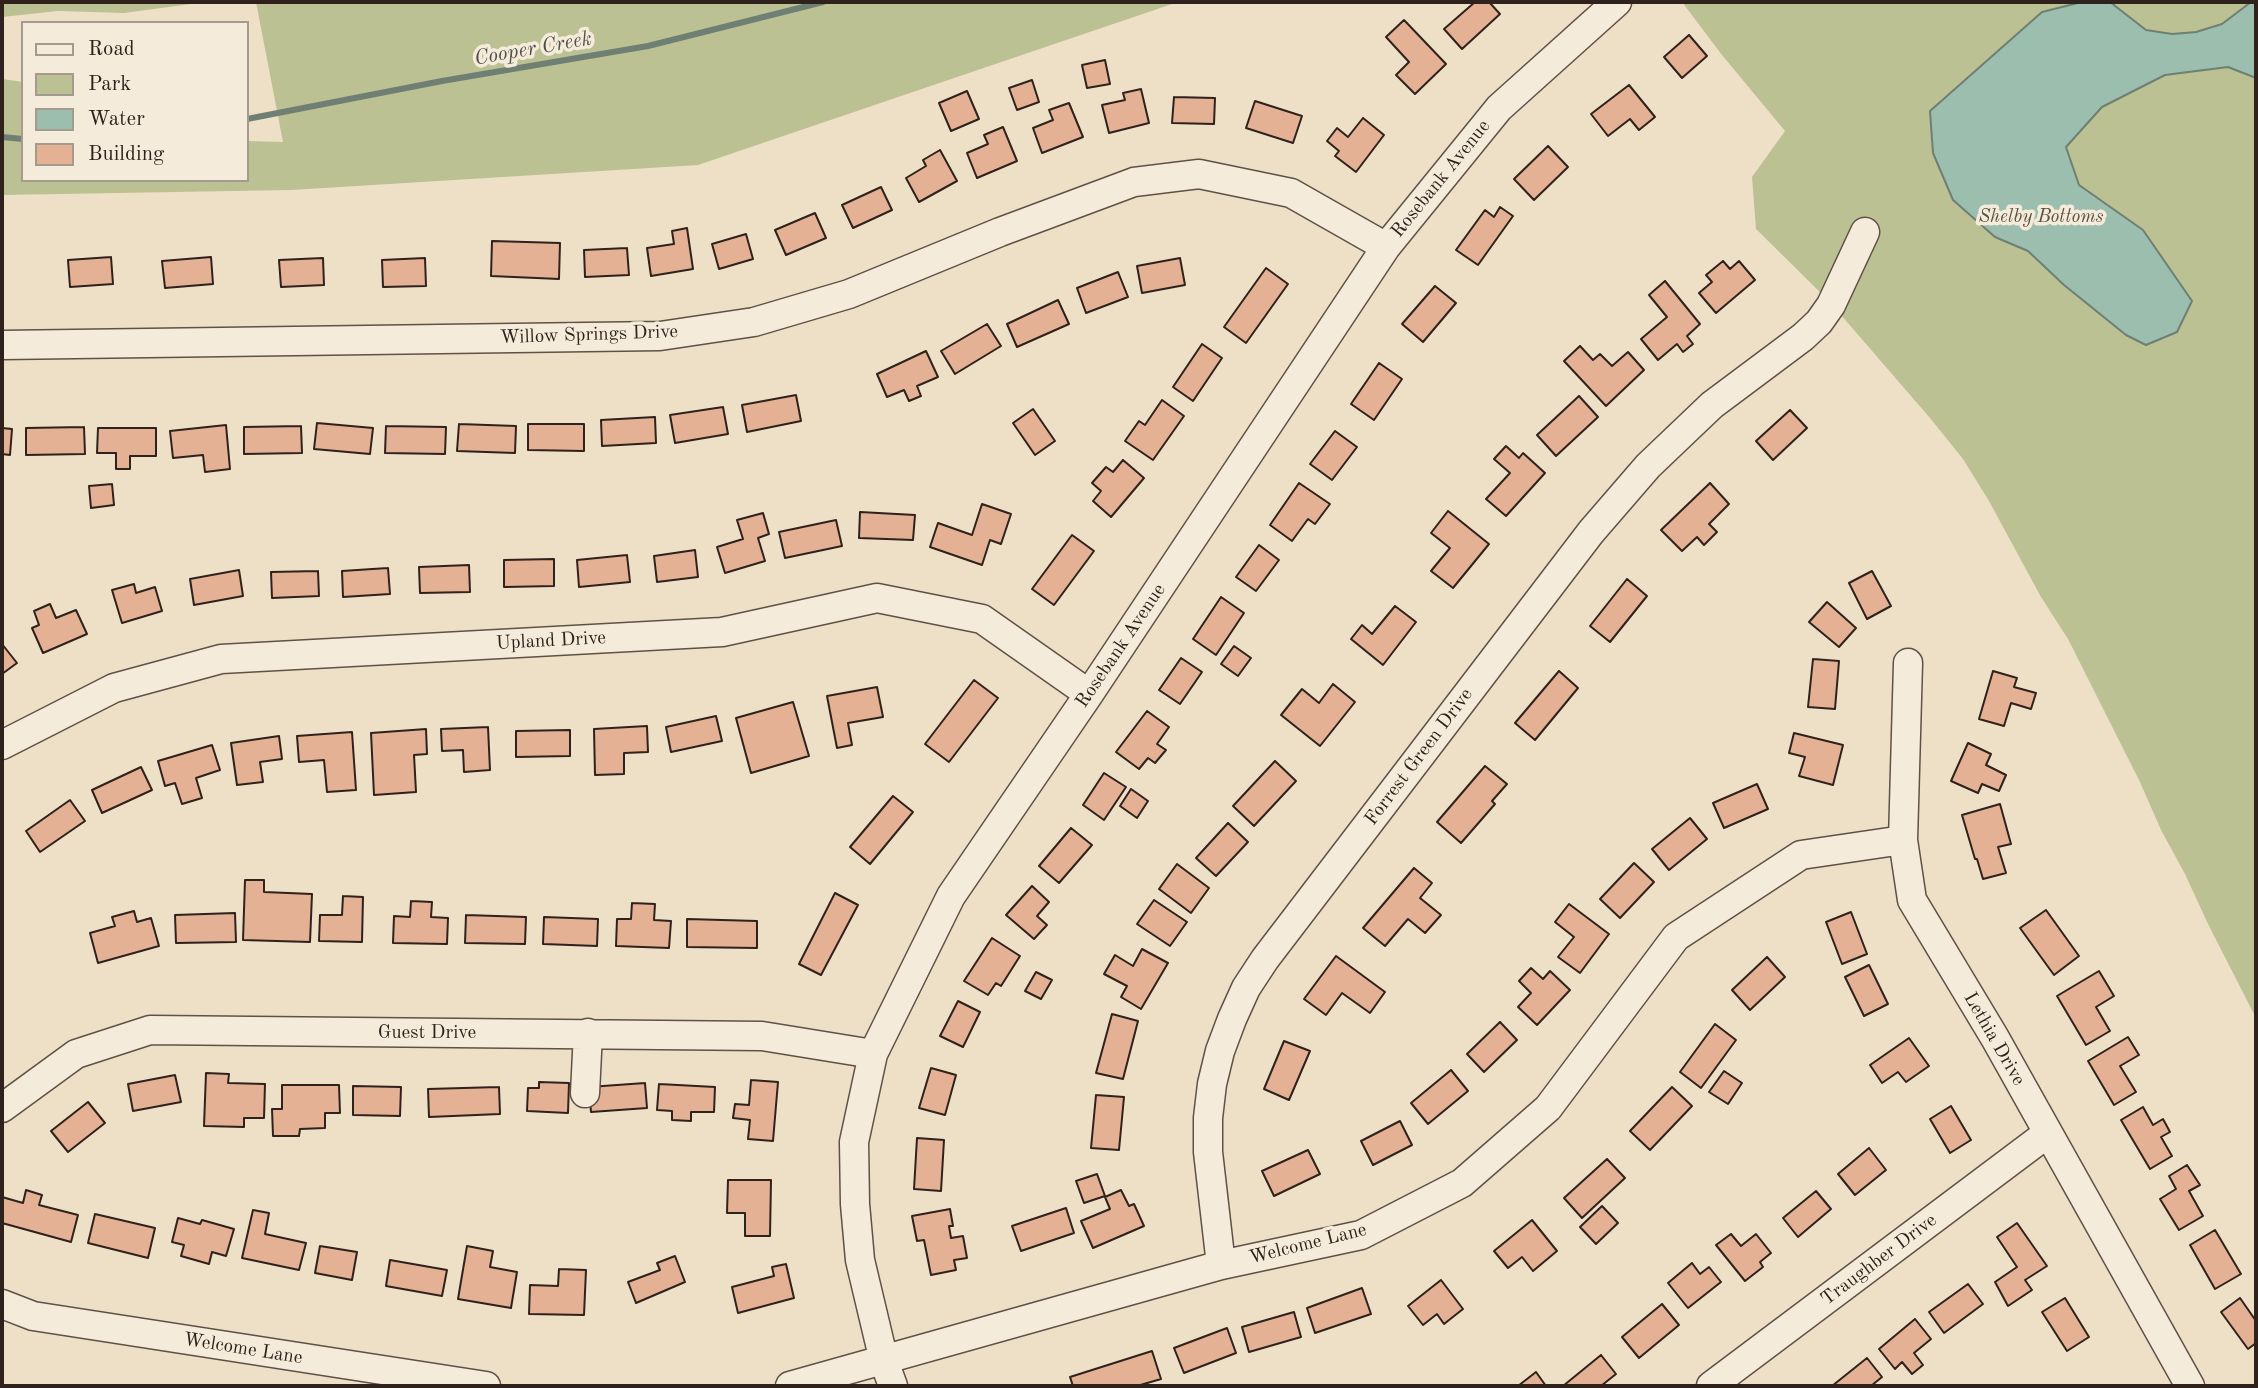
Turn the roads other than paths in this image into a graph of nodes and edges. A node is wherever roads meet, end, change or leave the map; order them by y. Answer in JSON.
{"nodes":[{"id":1,"x":1617,"y":2,"type":"edge"},
{"id":2,"x":1866,"y":232,"type":"dead end"},
{"id":3,"x":1386,"y":247,"type":"junction"},
{"id":4,"x":2,"y":345,"type":"edge"},
{"id":5,"x":1908,"y":663,"type":"dead end"},
{"id":6,"x":1089,"y":694,"type":"junction"},
{"id":7,"x":2,"y":745,"type":"edge"},
{"id":8,"x":1903,"y":840,"type":"junction"},
{"id":9,"x":588,"y":1033,"type":"junction"},
{"id":10,"x":873,"y":1054,"type":"junction"},
{"id":11,"x":585,"y":1093,"type":"dead end"},
{"id":12,"x":2,"y":1108,"type":"edge"},
{"id":13,"x":2048,"y":1133,"type":"junction"},
{"id":14,"x":1221,"y":1265,"type":"junction"},
{"id":15,"x":2,"y":1304,"type":"edge"},
{"id":16,"x":888,"y":1373,"type":"edge"},
{"id":17,"x":486,"y":1386,"type":"edge"},
{"id":18,"x":790,"y":1386,"type":"edge"},
{"id":19,"x":1711,"y":1386,"type":"edge"},
{"id":20,"x":2190,"y":1386,"type":"edge"}],
"edges":[{"from":1,"to":3,"type":"street","name":"Rosebank Avenue"},
{"from":2,"to":14,"type":"street","name":"Forrest Green Drive"},
{"from":3,"to":4,"type":"street","name":"Willow Springs Drive"},
{"from":3,"to":6,"type":"street","name":"Rosebank Avenue"},
{"from":5,"to":8,"type":"street","name":"Lethia Drive"},
{"from":6,"to":7,"type":"street","name":"Upland Drive"},
{"from":6,"to":10,"type":"street","name":"Rosebank Avenue"},
{"from":8,"to":13,"type":"street","name":"Lethia Drive"},
{"from":8,"to":14,"type":"street","name":"Welcome Lane"},
{"from":9,"to":10,"type":"street","name":"Guest Drive"},
{"from":9,"to":11,"type":"street"},
{"from":9,"to":12,"type":"street","name":"Guest Drive"},
{"from":10,"to":16,"type":"street","name":"Rosebank Avenue"},
{"from":13,"to":19,"type":"street","name":"Traughber Drive"},
{"from":13,"to":20,"type":"street","name":"Lethia Drive"},
{"from":14,"to":16,"type":"street","name":"Welcome Lane"},
{"from":15,"to":17,"type":"street","name":"Welcome Lane"},
{"from":16,"to":18,"type":"street","name":"Welcome Lane"}]}
